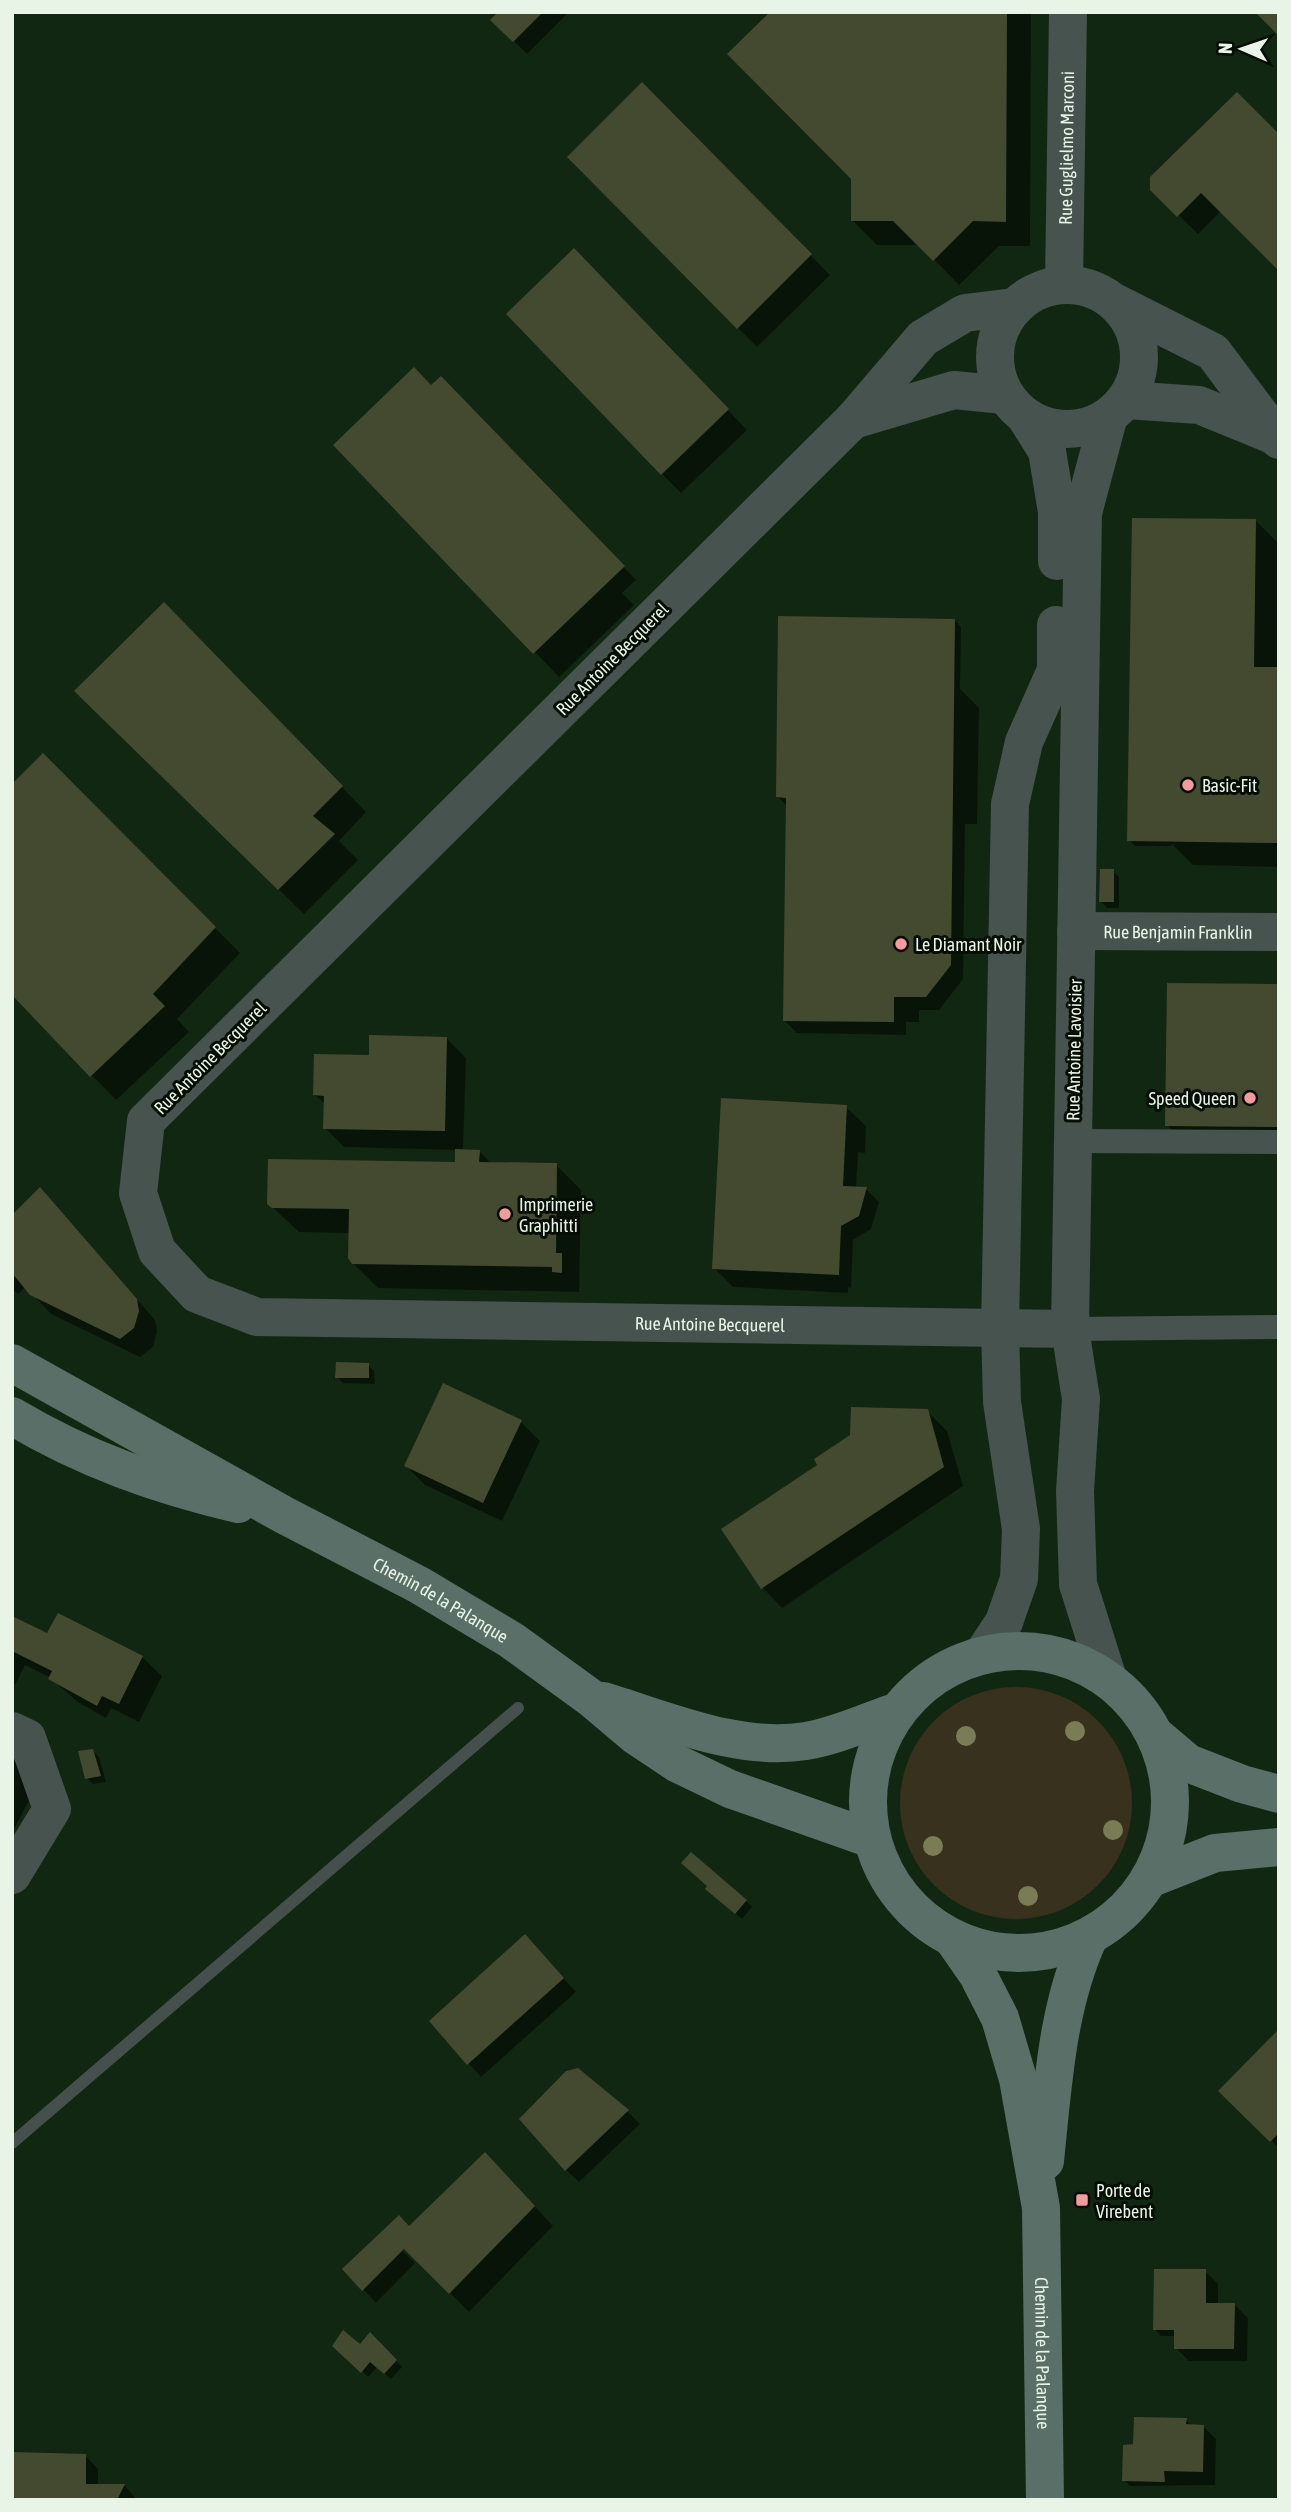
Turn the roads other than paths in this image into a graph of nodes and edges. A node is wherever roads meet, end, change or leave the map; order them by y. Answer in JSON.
{"nodes":[{"id":1,"x":1068,"y":12,"type":"edge"},
{"id":2,"x":1064,"y":284,"type":"junction"},
{"id":3,"x":1116,"y":303,"type":"junction"},
{"id":4,"x":1014,"y":307,"type":"junction"},
{"id":5,"x":1016,"y":407,"type":"junction"},
{"id":6,"x":1118,"y":409,"type":"junction"},
{"id":7,"x":853,"y":420,"type":"junction"},
{"id":8,"x":1277,"y":438,"type":"edge"},
{"id":9,"x":1076,"y":931,"type":"junction"},
{"id":10,"x":1279,"y":932,"type":"edge"},
{"id":11,"x":1072,"y":1141,"type":"junction"},
{"id":12,"x":1279,"y":1142,"type":"edge"},
{"id":13,"x":1279,"y":1307,"type":"edge"},
{"id":14,"x":1270,"y":1327,"type":"edge"},
{"id":15,"x":1000,"y":1329,"type":"junction"},
{"id":16,"x":1070,"y":1329,"type":"junction"},
{"id":17,"x":12,"y":1363,"type":"edge"},
{"id":18,"x":12,"y":1416,"type":"edge"},
{"id":19,"x":284,"y":1515,"type":"junction"},
{"id":20,"x":983,"y":1654,"type":"junction"},
{"id":21,"x":1108,"y":1679,"type":"junction"},
{"id":22,"x":591,"y":1698,"type":"junction"},
{"id":23,"x":898,"y":1711,"type":"junction"},
{"id":24,"x":12,"y":1731,"type":"edge"},
{"id":25,"x":1155,"y":1735,"type":"junction"},
{"id":26,"x":1279,"y":1794,"type":"edge"},
{"id":27,"x":872,"y":1839,"type":"junction"},
{"id":28,"x":1279,"y":1847,"type":"edge"},
{"id":29,"x":12,"y":1875,"type":"edge"},
{"id":30,"x":1149,"y":1879,"type":"junction"},
{"id":31,"x":1089,"y":1937,"type":"junction"},
{"id":32,"x":953,"y":1939,"type":"junction"},
{"id":33,"x":1041,"y":2208,"type":"junction"},
{"id":34,"x":1045,"y":2500,"type":"edge"}],
"edges":[{"from":1,"to":2,"type":"street","name":"Rue Guglielmo Marconi"},
{"from":2,"to":3,"type":"street"},
{"from":2,"to":4,"type":"street"},
{"from":3,"to":6,"type":"street"},
{"from":3,"to":8,"type":"street"},
{"from":4,"to":5,"type":"street"},
{"from":4,"to":7,"type":"street","name":"Rue Antoine Becquerel"},
{"from":5,"to":6,"type":"street"},
{"from":5,"to":7,"type":"street","name":"Rue Antoine Becquerel"},
{"from":5,"to":15,"type":"street"},
{"from":6,"to":8,"type":"street"},
{"from":6,"to":9,"type":"street","name":"Rue Antoine Lavoisier"},
{"from":7,"to":15,"type":"street","name":"Rue Antoine Becquerel"},
{"from":9,"to":10,"type":"street","name":"Rue Benjamin Franklin"},
{"from":9,"to":11,"type":"street","name":"Rue Antoine Lavoisier"},
{"from":11,"to":12,"type":"lane"},
{"from":11,"to":16,"type":"street","name":"Rue Antoine Lavoisier"},
{"from":13,"to":14,"type":"lane"},
{"from":14,"to":16,"type":"lane"},
{"from":15,"to":16,"type":"street","name":"Rue Antoine Becquerel"},
{"from":15,"to":20,"type":"street"},
{"from":16,"to":21,"type":"street","name":"Rue Antoine Lavoisier"},
{"from":17,"to":19,"type":"street","name":"Chemin de la Palanque"},
{"from":18,"to":19,"type":"street","name":"Chemin de la Palanque"},
{"from":19,"to":22,"type":"street","name":"Chemin de la Palanque"},
{"from":20,"to":21,"type":"street"},
{"from":20,"to":23,"type":"street"},
{"from":21,"to":25,"type":"street"},
{"from":22,"to":23,"type":"street","name":"Chemin de la Palanque"},
{"from":22,"to":27,"type":"street","name":"Chemin de la Palanque"},
{"from":23,"to":27,"type":"street"},
{"from":24,"to":29,"type":"street"},
{"from":25,"to":26,"type":"street"},
{"from":25,"to":30,"type":"street"},
{"from":27,"to":32,"type":"street"},
{"from":28,"to":30,"type":"street"},
{"from":30,"to":31,"type":"street"},
{"from":31,"to":32,"type":"street"},
{"from":31,"to":33,"type":"street","name":"Chemin de la Palanque"},
{"from":32,"to":33,"type":"street","name":"Chemin de la Palanque"},
{"from":33,"to":34,"type":"street","name":"Chemin de la Palanque"}]}
